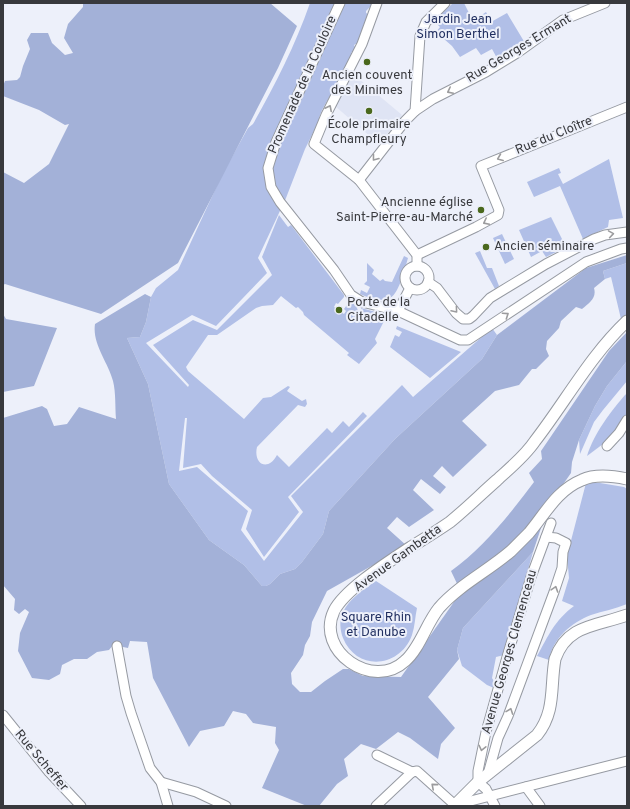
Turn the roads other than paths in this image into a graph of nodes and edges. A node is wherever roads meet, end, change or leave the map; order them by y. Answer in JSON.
{"nodes":[{"id":1,"x":340,"y":3,"type":"edge"},
{"id":2,"x":377,"y":3,"type":"edge"},
{"id":3,"x":445,"y":3,"type":"edge"},
{"id":4,"x":605,"y":3,"type":"edge"},
{"id":5,"x":627,"y":107,"type":"edge"},
{"id":6,"x":415,"y":111,"type":"junction"},
{"id":7,"x":359,"y":180,"type":"junction"},
{"id":8,"x":627,"y":232,"type":"edge"},
{"id":9,"x":627,"y":248,"type":"edge"},
{"id":10,"x":417,"y":255,"type":"junction"},
{"id":11,"x":417,"y":266,"type":"junction"},
{"id":12,"x":428,"y":282,"type":"junction"},
{"id":13,"x":410,"y":288,"type":"junction"},
{"id":14,"x":398,"y":311,"type":"junction"},
{"id":15,"x":627,"y":321,"type":"edge"},
{"id":16,"x":627,"y":420,"type":"edge"},
{"id":17,"x":607,"y":446,"type":"dead end"},
{"id":18,"x":626,"y":480,"type":"edge"},
{"id":19,"x":551,"y":524,"type":"dead end"},
{"id":20,"x":546,"y":537,"type":"junction"},
{"id":21,"x":627,"y":615,"type":"edge"},
{"id":22,"x":117,"y":646,"type":"dead end"},
{"id":23,"x":3,"y":715,"type":"edge"},
{"id":24,"x":377,"y":755,"type":"dead end"},
{"id":25,"x":627,"y":761,"type":"edge"},
{"id":26,"x":412,"y":772,"type":"junction"},
{"id":27,"x":488,"y":774,"type":"junction"},
{"id":28,"x":161,"y":782,"type":"junction"},
{"id":29,"x":474,"y":785,"type":"junction"},
{"id":30,"x":526,"y":787,"type":"junction"},
{"id":31,"x":490,"y":796,"type":"junction"},
{"id":32,"x":480,"y":798,"type":"junction"},
{"id":33,"x":455,"y":805,"type":"edge"},
{"id":34,"x":81,"y":806,"type":"edge"},
{"id":35,"x":168,"y":806,"type":"edge"},
{"id":36,"x":226,"y":806,"type":"edge"},
{"id":37,"x":376,"y":806,"type":"edge"},
{"id":38,"x":495,"y":806,"type":"edge"},
{"id":39,"x":540,"y":806,"type":"edge"}],
"edges":[{"from":1,"to":14,"type":"street","name":"Promenade de la Couloire"},
{"from":7,"to":2,"type":"street","one_way":true},
{"from":3,"to":6,"type":"street"},
{"from":4,"to":6,"type":"street","name":"Rue Georges Ermant","one_way":true},
{"from":5,"to":10,"type":"street","name":"Rue du Cloître","one_way":true},
{"from":6,"to":7,"type":"street","name":"Rue Georges Ermant","one_way":true},
{"from":7,"to":10,"type":"street"},
{"from":12,"to":8,"type":"street","one_way":true},
{"from":14,"to":9,"type":"street","one_way":true},
{"from":10,"to":11,"type":"street"},
{"from":11,"to":12,"type":"street"},
{"from":11,"to":13,"type":"street"},
{"from":12,"to":13,"type":"street"},
{"from":13,"to":14,"type":"street"},
{"from":15,"to":18,"type":"main road","name":"Avenue Gambetta"},
{"from":16,"to":17,"type":"street"},
{"from":19,"to":20,"type":"street","name":"Avenue Georges Clemenceau"},
{"from":27,"to":20,"type":"street","name":"Avenue Georges Clemenceau","one_way":true},
{"from":20,"to":29,"type":"street","name":"Avenue Georges Clemenceau","one_way":true},
{"from":21,"to":27,"type":"main road"},
{"from":22,"to":28,"type":"street"},
{"from":23,"to":34,"type":"street","name":"Rue Scheffer"},
{"from":24,"to":26,"type":"street"},
{"from":25,"to":30,"type":"street"},
{"from":33,"to":26,"type":"street","one_way":true},
{"from":26,"to":37,"type":"street"},
{"from":27,"to":29,"type":"main road"},
{"from":28,"to":35,"type":"street"},
{"from":28,"to":36,"type":"street"},
{"from":29,"to":31,"type":"street"},
{"from":29,"to":32,"type":"street"},
{"from":29,"to":33,"type":"main road"},
{"from":30,"to":31,"type":"street"},
{"from":30,"to":39,"type":"street"},
{"from":31,"to":32,"type":"street"},
{"from":31,"to":38,"type":"street"},
{"from":32,"to":33,"type":"street"}]}
